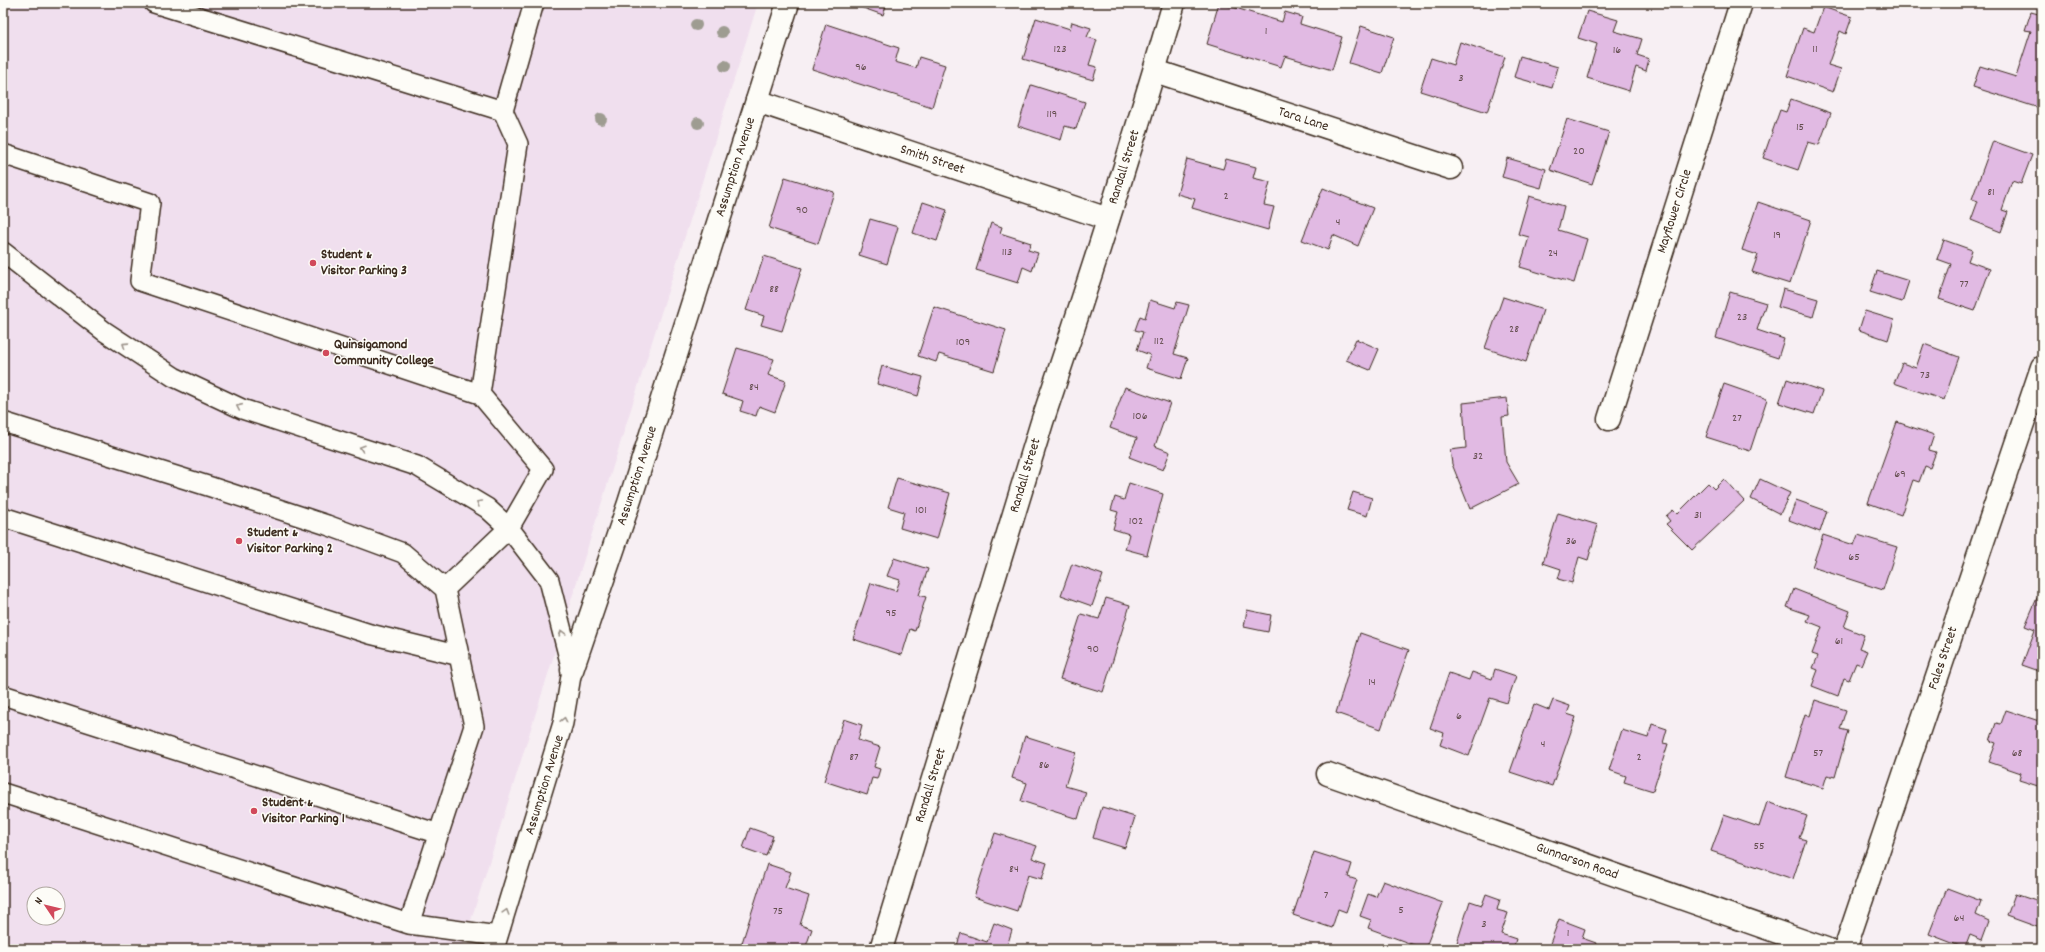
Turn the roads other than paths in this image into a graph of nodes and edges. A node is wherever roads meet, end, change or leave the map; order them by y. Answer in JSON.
{"nodes":[{"id":1,"x":154,"y":3,"type":"edge"},
{"id":2,"x":534,"y":3,"type":"edge"},
{"id":3,"x":788,"y":3,"type":"edge"},
{"id":4,"x":1174,"y":3,"type":"edge"},
{"id":5,"x":1741,"y":3,"type":"edge"},
{"id":6,"x":1155,"y":71,"type":"junction"},
{"id":7,"x":757,"y":101,"type":"junction"},
{"id":8,"x":504,"y":111,"type":"junction"},
{"id":9,"x":3,"y":154,"type":"edge"},
{"id":10,"x":1450,"y":168,"type":"dead end"},
{"id":11,"x":1108,"y":219,"type":"junction"},
{"id":12,"x":3,"y":252,"type":"edge"},
{"id":13,"x":2042,"y":367,"type":"edge"},
{"id":14,"x":480,"y":394,"type":"junction"},
{"id":15,"x":1608,"y":419,"type":"dead end"},
{"id":16,"x":3,"y":422,"type":"edge"},
{"id":17,"x":3,"y":517,"type":"edge"},
{"id":18,"x":509,"y":528,"type":"junction"},
{"id":19,"x":445,"y":589,"type":"junction"},
{"id":20,"x":460,"y":656,"type":"junction"},
{"id":21,"x":572,"y":670,"type":"junction"},
{"id":22,"x":3,"y":695,"type":"edge"},
{"id":23,"x":1328,"y":774,"type":"dead end"},
{"id":24,"x":3,"y":793,"type":"edge"},
{"id":25,"x":439,"y":834,"type":"junction"},
{"id":26,"x":409,"y":924,"type":"junction"},
{"id":27,"x":496,"y":943,"type":"edge"},
{"id":28,"x":881,"y":949,"type":"edge"},
{"id":29,"x":1826,"y":949,"type":"edge"},
{"id":30,"x":1845,"y":949,"type":"edge"}],
"edges":[{"from":1,"to":8,"type":"lane"},
{"from":2,"to":8,"type":"lane"},
{"from":3,"to":7,"type":"street","name":"Assumption Avenue"},
{"from":4,"to":6,"type":"street","name":"Randall Street"},
{"from":5,"to":15,"type":"street","name":"Mayflower Circle"},
{"from":6,"to":10,"type":"street","name":"Tara Lane"},
{"from":6,"to":11,"type":"street","name":"Randall Street"},
{"from":7,"to":11,"type":"street","name":"Smith Street"},
{"from":7,"to":21,"type":"street","name":"Assumption Avenue"},
{"from":8,"to":14,"type":"lane"},
{"from":9,"to":14,"type":"lane"},
{"from":11,"to":28,"type":"street","name":"Randall Street"},
{"from":18,"to":12,"type":"lane","one_way":true},
{"from":13,"to":30,"type":"street","name":"Fales Street"},
{"from":14,"to":18,"type":"lane"},
{"from":16,"to":19,"type":"lane"},
{"from":17,"to":20,"type":"lane"},
{"from":18,"to":19,"type":"lane"},
{"from":21,"to":18,"type":"lane","one_way":true},
{"from":19,"to":20,"type":"lane"},
{"from":20,"to":25,"type":"lane"},
{"from":27,"to":21,"type":"lane","name":"Assumption Avenue","one_way":true},
{"from":22,"to":25,"type":"lane"},
{"from":23,"to":29,"type":"street","name":"Gunnarson Road"},
{"from":24,"to":26,"type":"lane"},
{"from":25,"to":26,"type":"lane"},
{"from":26,"to":27,"type":"lane"}]}
